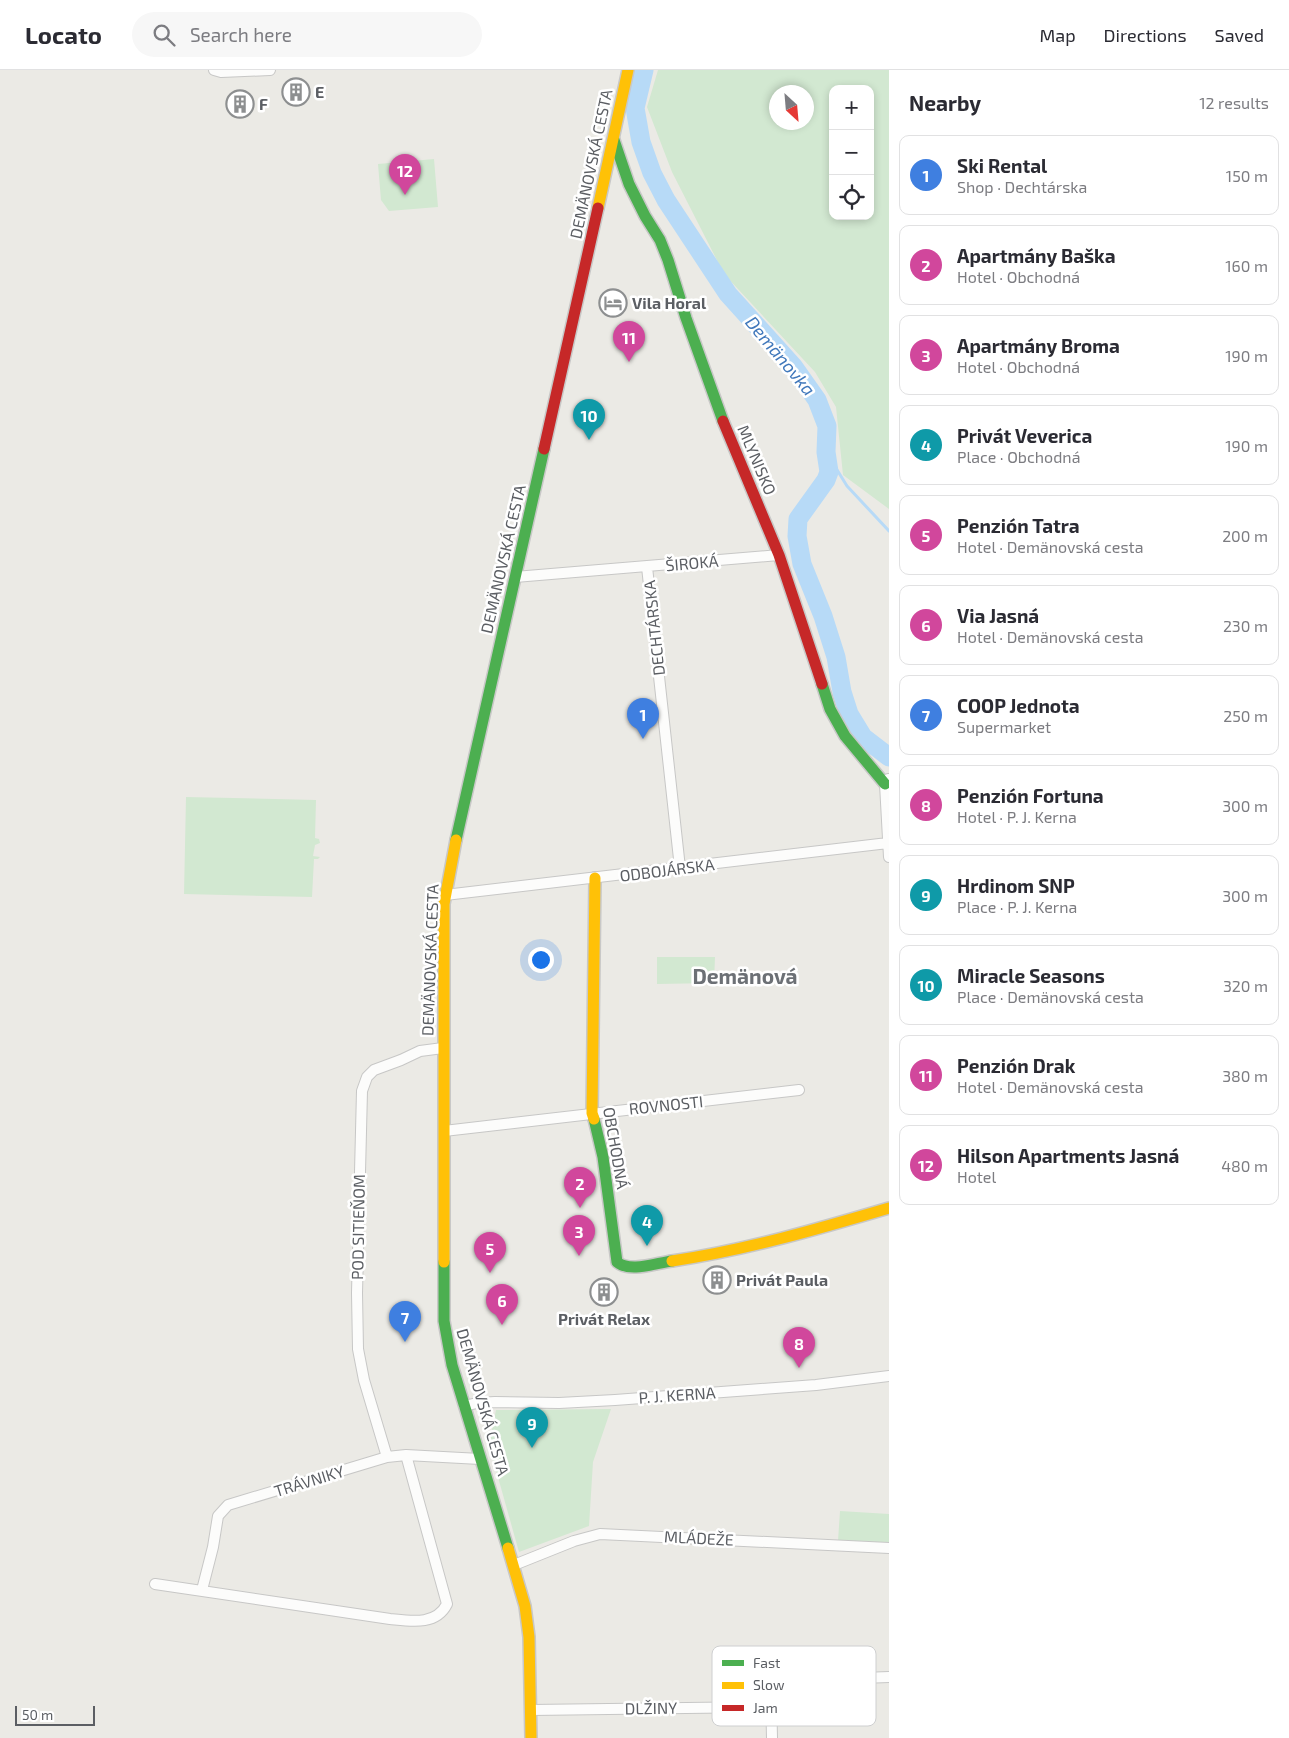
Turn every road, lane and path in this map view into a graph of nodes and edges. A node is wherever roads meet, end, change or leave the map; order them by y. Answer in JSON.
{"nodes":[{"id":1,"x":214,"y":70,"type":"edge"},
{"id":2,"x":264,"y":70,"type":"edge"},
{"id":3,"x":270,"y":70,"type":"edge"},
{"id":4,"x":628,"y":70,"type":"edge"},
{"id":5,"x":613,"y":139,"type":"junction"},
{"id":6,"x":779,"y":555,"type":"junction"},
{"id":7,"x":647,"y":567,"type":"junction"},
{"id":8,"x":515,"y":577,"type":"junction"},
{"id":9,"x":887,"y":781,"type":"edge"},
{"id":10,"x":888,"y":843,"type":"edge"},
{"id":11,"x":889,"y":857,"type":"edge"},
{"id":12,"x":680,"y":868,"type":"junction"},
{"id":13,"x":595,"y":878,"type":"junction"},
{"id":14,"x":445,"y":895,"type":"junction"},
{"id":15,"x":443,"y":1048,"type":"junction"},
{"id":16,"x":799,"y":1090,"type":"dead end"},
{"id":17,"x":592,"y":1113,"type":"junction"},
{"id":18,"x":444,"y":1131,"type":"junction"},
{"id":19,"x":889,"y":1208,"type":"edge"},
{"id":20,"x":889,"y":1376,"type":"edge"},
{"id":21,"x":464,"y":1406,"type":"junction"},
{"id":22,"x":406,"y":1455,"type":"junction"},
{"id":23,"x":387,"y":1457,"type":"junction"},
{"id":24,"x":480,"y":1459,"type":"junction"},
{"id":25,"x":889,"y":1548,"type":"edge"},
{"id":26,"x":514,"y":1566,"type":"junction"},
{"id":27,"x":155,"y":1584,"type":"dead end"},
{"id":28,"x":202,"y":1590,"type":"junction"},
{"id":29,"x":876,"y":1677,"type":"edge"},
{"id":30,"x":889,"y":1677,"type":"edge"},
{"id":31,"x":712,"y":1708,"type":"edge"},
{"id":32,"x":531,"y":1710,"type":"junction"},
{"id":33,"x":531,"y":1738,"type":"edge"}],
"edges":[{"from":1,"to":2,"type":"street"},
{"from":2,"to":3,"type":"street"},
{"from":4,"to":5,"type":"main road","name":"DEMÄNOVSKÁ CESTA"},
{"from":5,"to":6,"type":"main road","name":"MLYNISKO"},
{"from":5,"to":8,"type":"main road","name":"DEMÄNOVSKÁ CESTA"},
{"from":6,"to":7,"type":"street","name":"ŠIROKÁ"},
{"from":6,"to":9,"type":"main road","name":"MLYNISKO"},
{"from":7,"to":8,"type":"street","name":"ŠIROKÁ"},
{"from":7,"to":12,"type":"street","name":"DECHTÁRSKA"},
{"from":8,"to":14,"type":"main road","name":"DEMÄNOVSKÁ CESTA"},
{"from":9,"to":10,"type":"street"},
{"from":10,"to":11,"type":"street"},
{"from":10,"to":12,"type":"street","name":"ODBOJÁRSKA"},
{"from":12,"to":13,"type":"street","name":"ODBOJÁRSKA"},
{"from":13,"to":14,"type":"street","name":"ODBOJÁRSKA"},
{"from":13,"to":17,"type":"main road","name":"OBCHODNÁ"},
{"from":14,"to":15,"type":"main road","name":"DEMÄNOVSKÁ CESTA"},
{"from":15,"to":18,"type":"main road","name":"DEMÄNOVSKÁ CESTA"},
{"from":15,"to":23,"type":"street","name":"POD SITIEŇOM"},
{"from":16,"to":17,"type":"street","name":"ROVNOSTI"},
{"from":17,"to":18,"type":"street","name":"ROVNOSTI"},
{"from":17,"to":19,"type":"main road","name":"OBCHODNÁ"},
{"from":18,"to":21,"type":"main road","name":"DEMÄNOVSKÁ CESTA"},
{"from":20,"to":21,"type":"street","name":"P. J. KERNA"},
{"from":21,"to":24,"type":"main road","name":"DEMÄNOVSKÁ CESTA"},
{"from":22,"to":23,"type":"street","name":"TRÁVNIKY"},
{"from":22,"to":24,"type":"street","name":"TRÁVNIKY"},
{"from":22,"to":28,"type":"street"},
{"from":23,"to":28,"type":"street","name":"TRÁVNIKY"},
{"from":24,"to":26,"type":"main road","name":"DEMÄNOVSKÁ CESTA"},
{"from":25,"to":26,"type":"street","name":"MLÁDEŽE"},
{"from":26,"to":32,"type":"main road","name":"DEMÄNOVSKÁ CESTA"},
{"from":27,"to":28,"type":"street"},
{"from":29,"to":30,"type":"street"},
{"from":31,"to":32,"type":"street","name":"DLŽINY"},
{"from":32,"to":33,"type":"main road","name":"DEMÄNOVSKÁ CESTA"}]}
